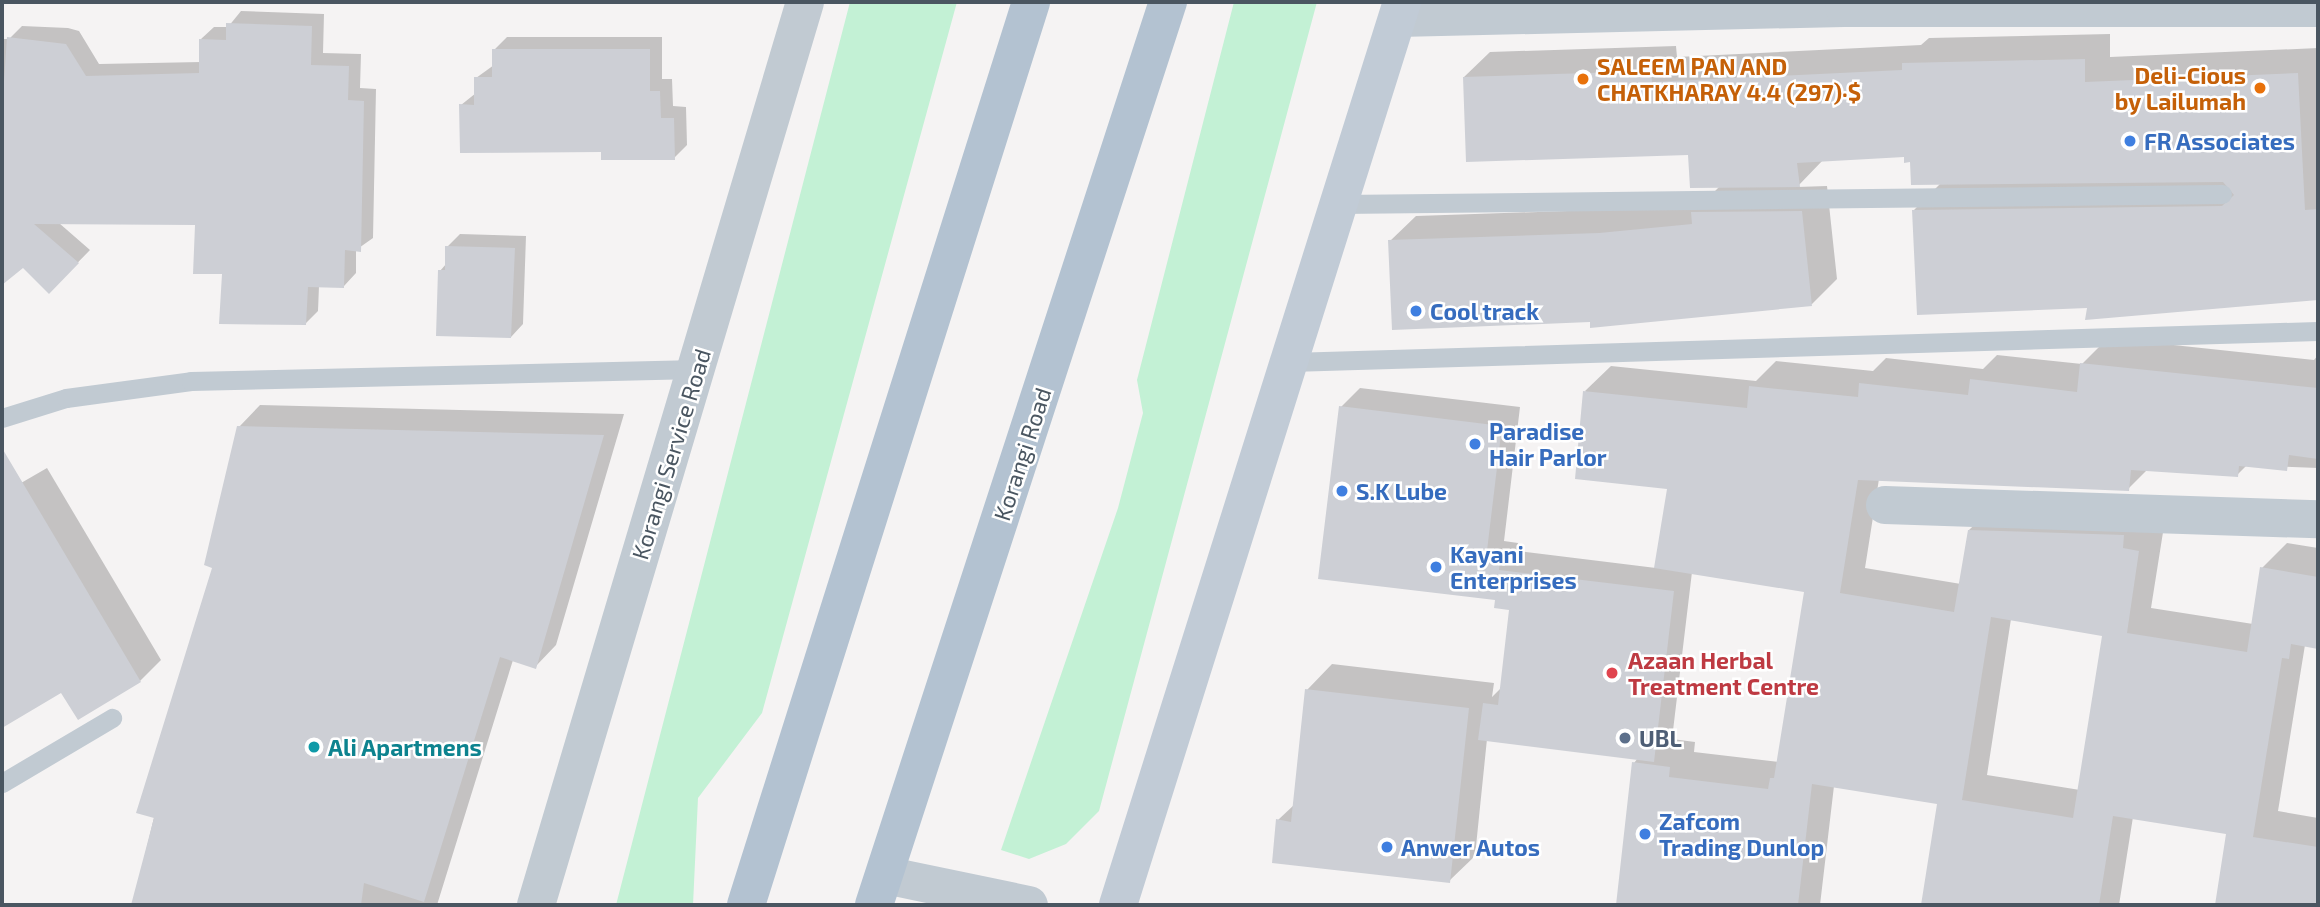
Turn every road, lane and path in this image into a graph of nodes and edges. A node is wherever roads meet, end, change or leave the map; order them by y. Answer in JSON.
{"nodes":[{"id":1,"x":805,"y":2,"type":"edge"},
{"id":2,"x":1031,"y":2,"type":"edge"},
{"id":3,"x":1168,"y":2,"type":"edge"},
{"id":4,"x":1844,"y":5,"type":"edge"},
{"id":5,"x":2080,"y":6,"type":"edge"},
{"id":6,"x":2318,"y":8,"type":"edge"},
{"id":7,"x":1400,"y":10,"type":"edge"},
{"id":8,"x":2222,"y":194,"type":"dead end"},
{"id":9,"x":1340,"y":204,"type":"junction"},
{"id":10,"x":2318,"y":331,"type":"edge"},
{"id":11,"x":1290,"y":362,"type":"junction"},
{"id":12,"x":697,"y":369,"type":"junction"},
{"id":13,"x":2,"y":418,"type":"edge"},
{"id":14,"x":1885,"y":505,"type":"dead end"},
{"id":15,"x":2318,"y":519,"type":"edge"},
{"id":16,"x":112,"y":718,"type":"dead end"},
{"id":17,"x":2,"y":783,"type":"edge"},
{"id":18,"x":880,"y":890,"type":"edge"},
{"id":19,"x":536,"y":905,"type":"edge"},
{"id":20,"x":746,"y":905,"type":"edge"},
{"id":21,"x":1028,"y":905,"type":"edge"},
{"id":22,"x":1118,"y":905,"type":"edge"}],
"edges":[{"from":1,"to":12,"type":"street","name":"Korangi Service Road"},
{"from":2,"to":20,"type":"main road"},
{"from":3,"to":18,"type":"main road","name":"Korangi Road"},
{"from":4,"to":5,"type":"street"},
{"from":4,"to":7,"type":"street"},
{"from":5,"to":6,"type":"street"},
{"from":7,"to":9,"type":"street"},
{"from":8,"to":9,"type":"lane"},
{"from":9,"to":11,"type":"street"},
{"from":10,"to":11,"type":"lane"},
{"from":11,"to":22,"type":"street"},
{"from":12,"to":13,"type":"lane"},
{"from":12,"to":19,"type":"street","name":"Korangi Service Road"},
{"from":14,"to":15,"type":"street"},
{"from":16,"to":17,"type":"lane"},
{"from":18,"to":21,"type":"street"}]}
